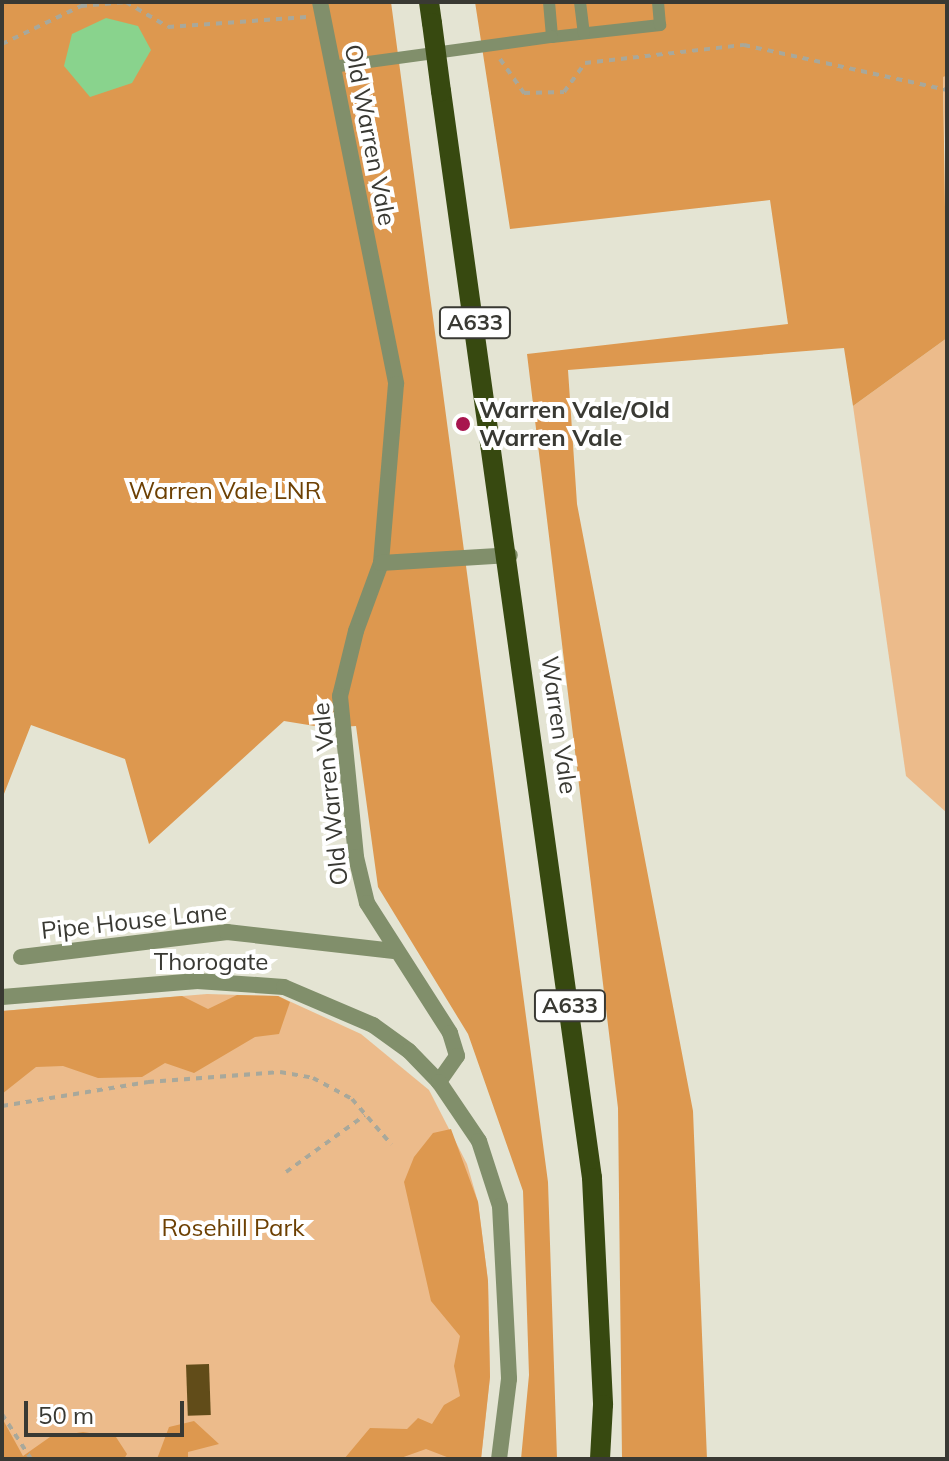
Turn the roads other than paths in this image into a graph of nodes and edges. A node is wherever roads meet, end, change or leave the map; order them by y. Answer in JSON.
{"nodes":[{"id":1,"x":549,"y":2,"type":"edge"},
{"id":2,"x":580,"y":2,"type":"edge"},
{"id":3,"x":658,"y":2,"type":"edge"},
{"id":4,"x":321,"y":9,"type":"edge"},
{"id":5,"x":430,"y":12,"type":"edge"},
{"id":6,"x":584,"y":33,"type":"junction"},
{"id":7,"x":552,"y":37,"type":"junction"},
{"id":8,"x":332,"y":67,"type":"junction"},
{"id":9,"x":510,"y":555,"type":"junction"},
{"id":10,"x":381,"y":563,"type":"junction"},
{"id":11,"x":394,"y":951,"type":"junction"},
{"id":12,"x":21,"y":957,"type":"dead end"},
{"id":13,"x":2,"y":997,"type":"edge"},
{"id":14,"x":439,"y":1082,"type":"junction"},
{"id":15,"x":499,"y":1459,"type":"edge"},
{"id":16,"x":600,"y":1459,"type":"edge"}],
"edges":[{"from":1,"to":7,"type":"lane"},
{"from":2,"to":6,"type":"lane"},
{"from":3,"to":6,"type":"lane"},
{"from":4,"to":8,"type":"street","name":"Old Warren Vale"},
{"from":5,"to":9,"type":"main road","name":"Warren Vale","number":"A633","bridge":true},
{"from":6,"to":7,"type":"lane"},
{"from":7,"to":8,"type":"lane"},
{"from":8,"to":10,"type":"street","name":"Old Warren Vale"},
{"from":9,"to":10,"type":"street"},
{"from":9,"to":16,"type":"main road","name":"Warren Vale","number":"A633"},
{"from":10,"to":11,"type":"street","name":"Old Warren Vale"},
{"from":11,"to":12,"type":"street","name":"Pipe House Lane"},
{"from":11,"to":14,"type":"street","name":"Old Warren Vale"},
{"from":13,"to":14,"type":"street","name":"Thorogate"},
{"from":14,"to":15,"type":"street"}]}
